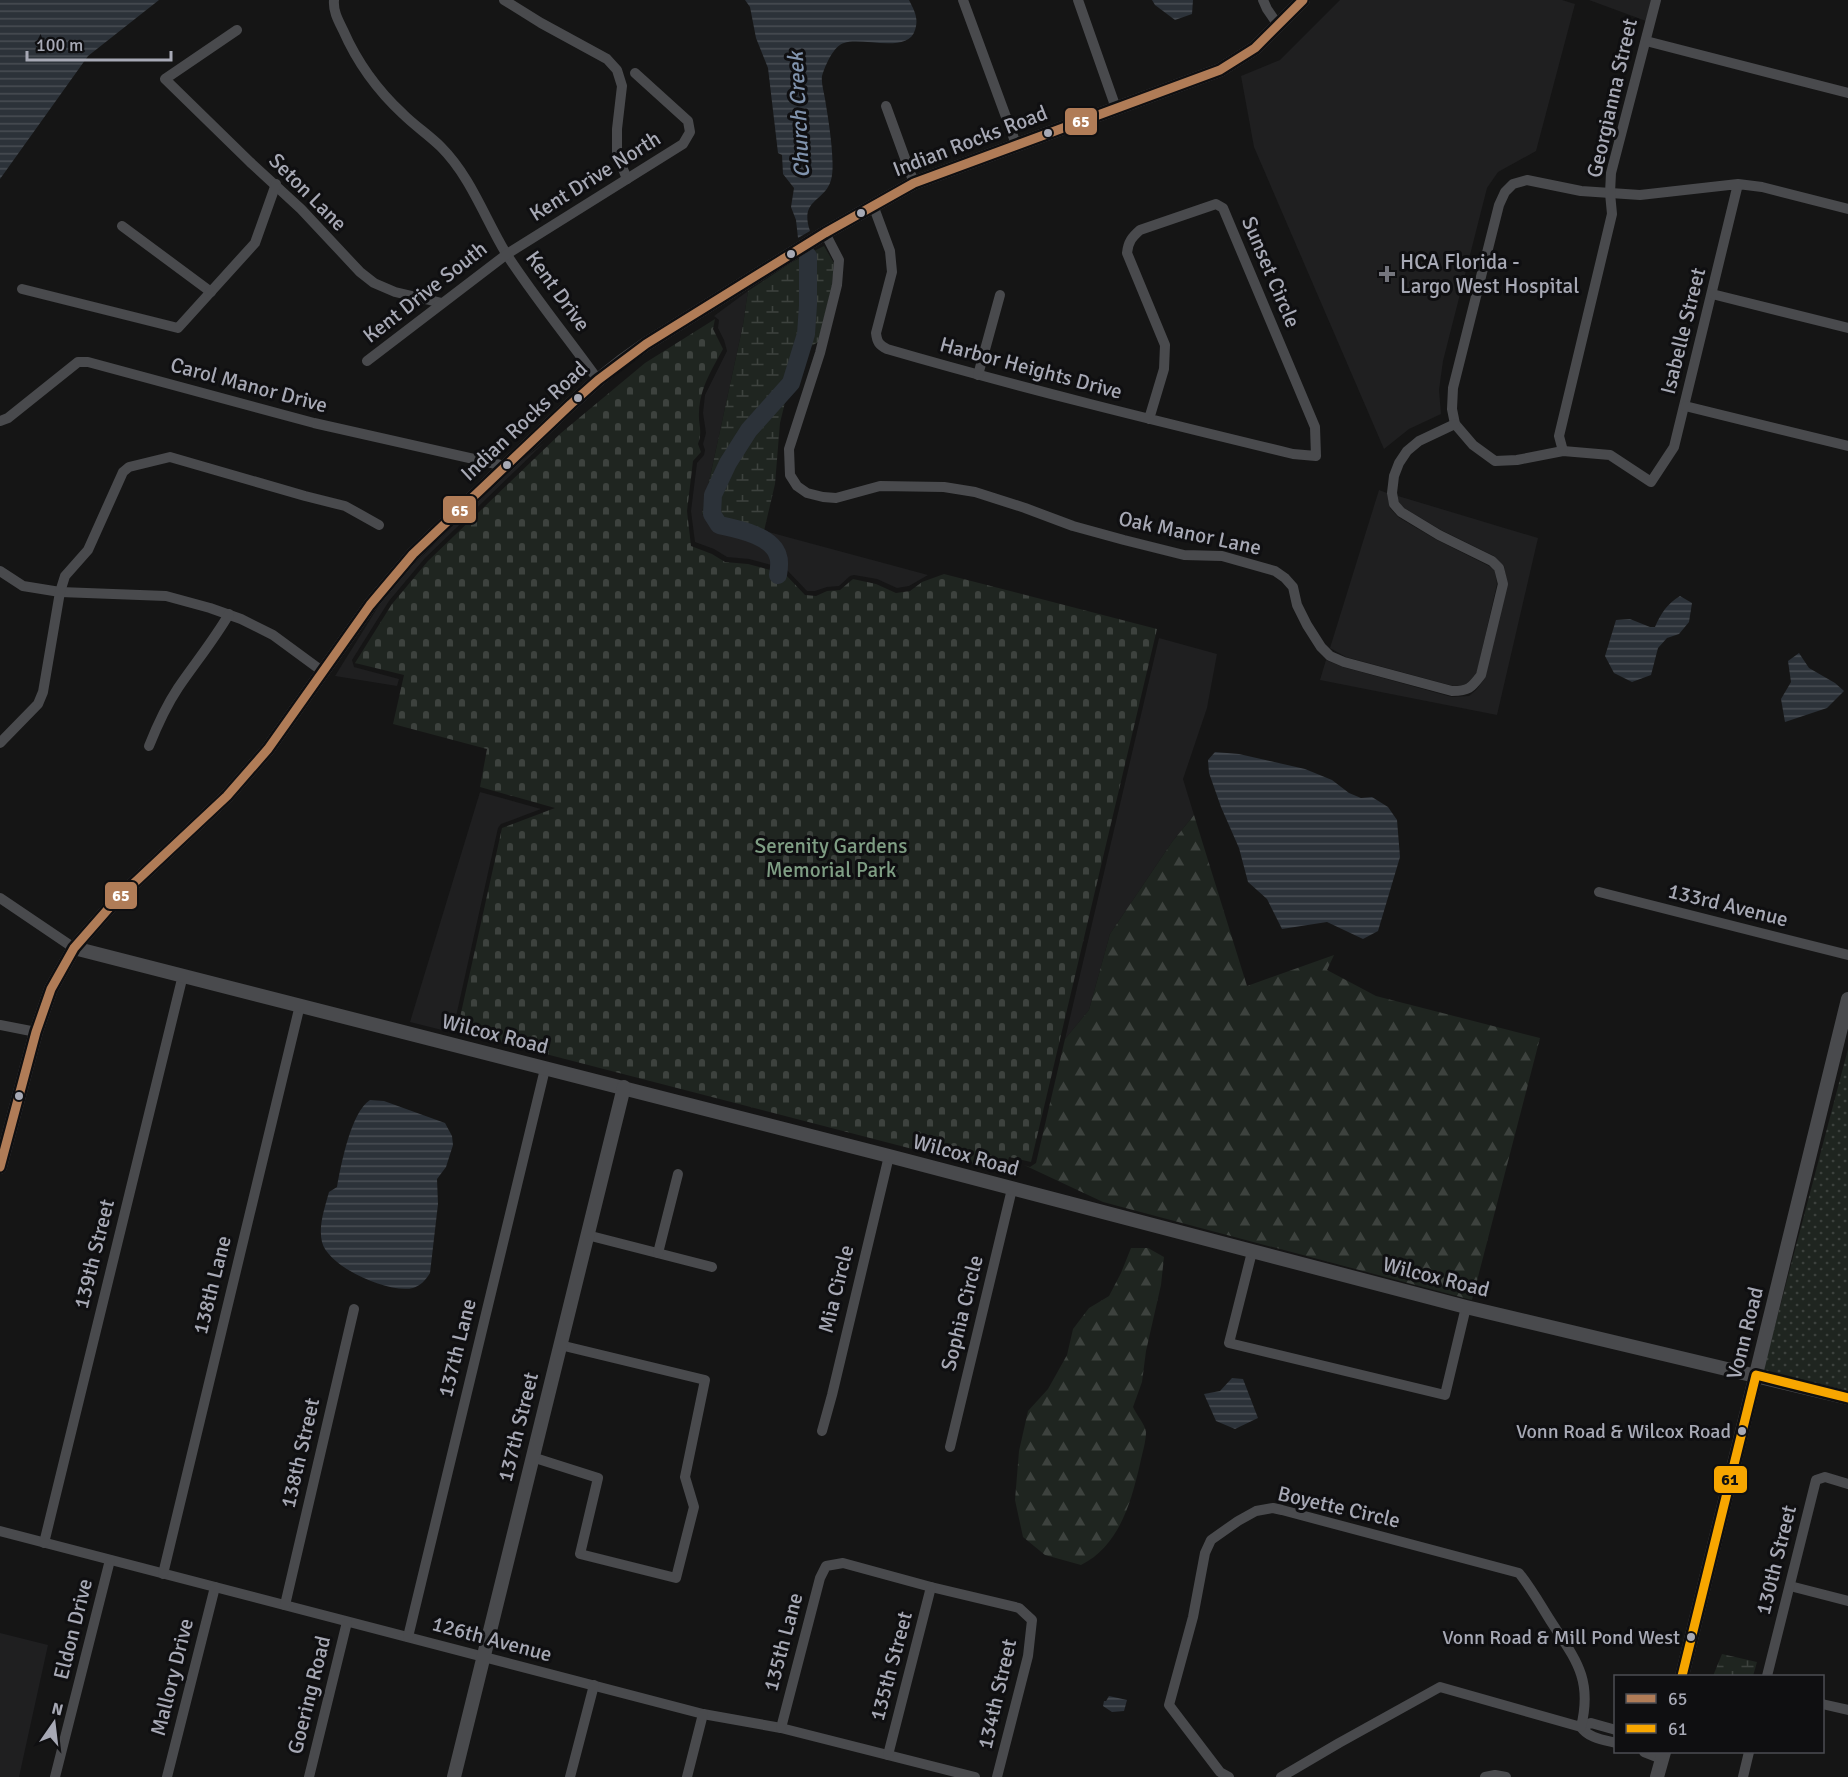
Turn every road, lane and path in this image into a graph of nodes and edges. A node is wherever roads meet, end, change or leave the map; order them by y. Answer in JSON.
{"nodes":[{"id":1,"x":334,"y":0,"type":"edge"},
{"id":2,"x":504,"y":0,"type":"edge"},
{"id":3,"x":963,"y":0,"type":"edge"},
{"id":4,"x":1078,"y":0,"type":"edge"},
{"id":5,"x":1263,"y":0,"type":"edge"},
{"id":6,"x":1303,"y":0,"type":"edge"},
{"id":7,"x":1656,"y":0,"type":"edge"},
{"id":8,"x":1278,"y":25,"type":"junction"},
{"id":9,"x":237,"y":30,"type":"dead end"},
{"id":10,"x":1646,"y":42,"type":"junction"},
{"id":11,"x":635,"y":73,"type":"dead end"},
{"id":12,"x":1848,"y":93,"type":"edge"},
{"id":13,"x":886,"y":106,"type":"dead end"},
{"id":14,"x":1116,"y":108,"type":"junction"},
{"id":15,"x":1016,"y":144,"type":"junction"},
{"id":16,"x":627,"y":179,"type":"junction"},
{"id":17,"x":914,"y":183,"type":"junction"},
{"id":18,"x":276,"y":184,"type":"junction"},
{"id":19,"x":1738,"y":184,"type":"junction"},
{"id":20,"x":1610,"y":193,"type":"junction"},
{"id":21,"x":873,"y":205,"type":"junction"},
{"id":22,"x":1848,"y":209,"type":"edge"},
{"id":23,"x":123,"y":226,"type":"dead end"},
{"id":24,"x":825,"y":233,"type":"junction"},
{"id":25,"x":507,"y":254,"type":"junction"},
{"id":26,"x":22,"y":289,"type":"dead end"},
{"id":27,"x":211,"y":292,"type":"junction"},
{"id":28,"x":1712,"y":294,"type":"junction"},
{"id":29,"x":1000,"y":295,"type":"dead end"},
{"id":30,"x":442,"y":303,"type":"junction"},
{"id":31,"x":1848,"y":328,"type":"edge"},
{"id":32,"x":367,"y":361,"type":"dead end"},
{"id":33,"x":978,"y":375,"type":"junction"},
{"id":34,"x":598,"y":380,"type":"junction"},
{"id":35,"x":1685,"y":406,"type":"junction"},
{"id":36,"x":1149,"y":419,"type":"junction"},
{"id":37,"x":0,"y":421,"type":"edge"},
{"id":38,"x":1455,"y":424,"type":"junction"},
{"id":39,"x":1848,"y":446,"type":"edge"},
{"id":40,"x":1563,"y":451,"type":"junction"},
{"id":41,"x":1317,"y":456,"type":"joint"},
{"id":42,"x":505,"y":466,"type":"junction"},
{"id":43,"x":379,"y":525,"type":"dead end"},
{"id":44,"x":0,"y":571,"type":"edge"},
{"id":45,"x":60,"y":592,"type":"junction"},
{"id":46,"x":229,"y":614,"type":"junction"},
{"id":47,"x":322,"y":671,"type":"junction"},
{"id":48,"x":0,"y":743,"type":"edge"},
{"id":49,"x":149,"y":746,"type":"dead end"},
{"id":50,"x":1599,"y":892,"type":"dead end"},
{"id":51,"x":0,"y":898,"type":"edge"},
{"id":52,"x":74,"y":948,"type":"junction"},
{"id":53,"x":1848,"y":955,"type":"edge"},
{"id":54,"x":183,"y":975,"type":"junction"},
{"id":55,"x":1848,"y":999,"type":"edge"},
{"id":56,"x":300,"y":1005,"type":"junction"},
{"id":57,"x":0,"y":1025,"type":"edge"},
{"id":58,"x":36,"y":1032,"type":"junction"},
{"id":59,"x":545,"y":1069,"type":"junction"},
{"id":60,"x":624,"y":1088,"type":"junction"},
{"id":61,"x":888,"y":1156,"type":"junction"},
{"id":62,"x":0,"y":1167,"type":"edge"},
{"id":63,"x":678,"y":1174,"type":"dead end"},
{"id":64,"x":1012,"y":1189,"type":"junction"},
{"id":65,"x":587,"y":1235,"type":"junction"},
{"id":66,"x":1252,"y":1252,"type":"junction"},
{"id":67,"x":658,"y":1254,"type":"junction"},
{"id":68,"x":712,"y":1267,"type":"dead end"},
{"id":69,"x":1466,"y":1307,"type":"junction"},
{"id":70,"x":354,"y":1309,"type":"dead end"},
{"id":71,"x":560,"y":1345,"type":"junction"},
{"id":72,"x":1756,"y":1375,"type":"junction"},
{"id":73,"x":1848,"y":1398,"type":"edge"},
{"id":74,"x":822,"y":1431,"type":"dead end"},
{"id":75,"x":950,"y":1447,"type":"dead end"},
{"id":76,"x":532,"y":1457,"type":"junction"},
{"id":77,"x":1845,"y":1483,"type":"edge"},
{"id":78,"x":0,"y":1531,"type":"edge"},
{"id":79,"x":44,"y":1543,"type":"junction"},
{"id":80,"x":110,"y":1560,"type":"junction"},
{"id":81,"x":162,"y":1574,"type":"junction"},
{"id":82,"x":1790,"y":1586,"type":"junction"},
{"id":83,"x":215,"y":1587,"type":"junction"},
{"id":84,"x":931,"y":1587,"type":"junction"},
{"id":85,"x":1848,"y":1601,"type":"edge"},
{"id":86,"x":285,"y":1605,"type":"junction"},
{"id":87,"x":347,"y":1622,"type":"junction"},
{"id":88,"x":408,"y":1637,"type":"junction"},
{"id":89,"x":483,"y":1657,"type":"junction"},
{"id":90,"x":1682,"y":1675,"type":"edge"},
{"id":91,"x":1768,"y":1675,"type":"edge"},
{"id":92,"x":594,"y":1685,"type":"junction"},
{"id":93,"x":1824,"y":1704,"type":"edge"},
{"id":94,"x":1848,"y":1710,"type":"edge"},
{"id":95,"x":703,"y":1714,"type":"junction"},
{"id":96,"x":1581,"y":1727,"type":"junction"},
{"id":97,"x":781,"y":1728,"type":"junction"},
{"id":98,"x":1614,"y":1729,"type":"edge"},
{"id":99,"x":1614,"y":1742,"type":"edge"},
{"id":100,"x":1749,"y":1753,"type":"edge"},
{"id":101,"x":888,"y":1755,"type":"junction"},
{"id":102,"x":1663,"y":1756,"type":"edge"},
{"id":103,"x":56,"y":1777,"type":"edge"},
{"id":104,"x":167,"y":1777,"type":"edge"},
{"id":105,"x":309,"y":1777,"type":"edge"},
{"id":106,"x":454,"y":1777,"type":"edge"},
{"id":107,"x":570,"y":1777,"type":"edge"},
{"id":108,"x":687,"y":1777,"type":"edge"},
{"id":109,"x":975,"y":1777,"type":"edge"},
{"id":110,"x":997,"y":1777,"type":"edge"},
{"id":111,"x":1229,"y":1777,"type":"edge"},
{"id":112,"x":1281,"y":1777,"type":"edge"},
{"id":113,"x":1485,"y":1777,"type":"edge"},
{"id":114,"x":1506,"y":1777,"type":"edge"},
{"id":115,"x":1657,"y":1777,"type":"edge"},
{"id":116,"x":1743,"y":1777,"type":"edge"}],
"edges":[{"from":1,"to":25,"type":"street","name":"Kent Drive"},
{"from":2,"to":16,"type":"street"},
{"from":3,"to":15,"type":"street"},
{"from":4,"to":14,"type":"street"},
{"from":5,"to":8,"type":"street"},
{"from":6,"to":8,"type":"street","name":"Indian Rocks Road"},
{"from":7,"to":10,"type":"street","name":"Georgianna Street"},
{"from":8,"to":14,"type":"street","name":"Indian Rocks Road"},
{"from":9,"to":18,"type":"street","name":"Seton Lane"},
{"from":10,"to":12,"type":"street"},
{"from":10,"to":20,"type":"street","name":"Georgianna Street"},
{"from":11,"to":16,"type":"street","name":"Kent Drive North"},
{"from":13,"to":17,"type":"street"},
{"from":14,"to":15,"type":"street","name":"Indian Rocks Road"},
{"from":15,"to":17,"type":"street","name":"Indian Rocks Road"},
{"from":16,"to":25,"type":"street","name":"Kent Drive North"},
{"from":17,"to":21,"type":"street","name":"Indian Rocks Road"},
{"from":18,"to":27,"type":"street"},
{"from":18,"to":30,"type":"street","name":"Seton Lane"},
{"from":19,"to":20,"type":"street"},
{"from":19,"to":22,"type":"street"},
{"from":19,"to":28,"type":"street","name":"Isabelle Street"},
{"from":20,"to":38,"type":"street"},
{"from":20,"to":40,"type":"street","name":"Georgianna Street"},
{"from":21,"to":24,"type":"street","name":"Indian Rocks Road"},
{"from":21,"to":33,"type":"street","name":"Harbor Heights Drive"},
{"from":23,"to":27,"type":"street"},
{"from":24,"to":34,"type":"street","name":"Indian Rocks Road"},
{"from":24,"to":38,"type":"street","name":"Oak Manor Lane"},
{"from":25,"to":30,"type":"street","name":"Kent Drive South"},
{"from":25,"to":34,"type":"street","name":"Kent Drive"},
{"from":26,"to":27,"type":"street"},
{"from":28,"to":31,"type":"street"},
{"from":28,"to":35,"type":"street","name":"Isabelle Street"},
{"from":29,"to":33,"type":"street"},
{"from":30,"to":32,"type":"street","name":"Kent Drive South"},
{"from":33,"to":36,"type":"street","name":"Harbor Heights Drive"},
{"from":34,"to":42,"type":"street","name":"Indian Rocks Road"},
{"from":35,"to":39,"type":"street"},
{"from":35,"to":40,"type":"street","name":"Isabelle Street"},
{"from":36,"to":41,"type":"street","name":"Harbor Heights Drive"},
{"from":36,"to":41,"type":"street","name":"Sunset Circle"},
{"from":37,"to":42,"type":"street","name":"Carol Manor Drive"},
{"from":38,"to":40,"type":"street"},
{"from":42,"to":47,"type":"street","name":"Indian Rocks Road"},
{"from":43,"to":45,"type":"street"},
{"from":44,"to":45,"type":"street"},
{"from":45,"to":46,"type":"street"},
{"from":45,"to":48,"type":"street"},
{"from":46,"to":47,"type":"street"},
{"from":46,"to":49,"type":"street"},
{"from":47,"to":52,"type":"street","name":"Indian Rocks Road"},
{"from":50,"to":53,"type":"street","name":"133rd Avenue"},
{"from":51,"to":52,"type":"street"},
{"from":52,"to":54,"type":"street","name":"Wilcox Road"},
{"from":52,"to":58,"type":"street","name":"Indian Rocks Road"},
{"from":54,"to":56,"type":"street","name":"Wilcox Road"},
{"from":54,"to":79,"type":"street","name":"139th Street"},
{"from":55,"to":72,"type":"street","name":"Vonn Road"},
{"from":56,"to":59,"type":"street","name":"Wilcox Road"},
{"from":56,"to":81,"type":"street","name":"138th Lane"},
{"from":57,"to":58,"type":"street"},
{"from":58,"to":62,"type":"street","name":"Indian Rocks Road"},
{"from":59,"to":60,"type":"street","name":"Wilcox Road"},
{"from":59,"to":88,"type":"street","name":"137th Lane"},
{"from":60,"to":61,"type":"street","name":"Wilcox Road"},
{"from":60,"to":65,"type":"street","name":"137th Street"},
{"from":61,"to":64,"type":"street","name":"Wilcox Road"},
{"from":61,"to":74,"type":"street","name":"Mia Circle"},
{"from":63,"to":67,"type":"street"},
{"from":64,"to":66,"type":"street","name":"Wilcox Road"},
{"from":64,"to":75,"type":"street","name":"Sophia Circle"},
{"from":65,"to":67,"type":"street"},
{"from":65,"to":71,"type":"street","name":"137th Street"},
{"from":66,"to":69,"type":"street","name":"Wilcox Road"},
{"from":66,"to":69,"type":"street"},
{"from":67,"to":68,"type":"street"},
{"from":69,"to":72,"type":"street","name":"Wilcox Road"},
{"from":70,"to":86,"type":"street","name":"138th Street"},
{"from":71,"to":76,"type":"street","name":"137th Street"},
{"from":71,"to":76,"type":"street"},
{"from":72,"to":73,"type":"street","name":"Wilcox Road"},
{"from":72,"to":90,"type":"street","name":"Vonn Road"},
{"from":76,"to":89,"type":"street","name":"137th Street"},
{"from":77,"to":82,"type":"street","name":"130th Street"},
{"from":78,"to":79,"type":"street","name":"126th Avenue"},
{"from":79,"to":80,"type":"street","name":"126th Avenue"},
{"from":80,"to":81,"type":"street","name":"126th Avenue"},
{"from":80,"to":103,"type":"street","name":"Eldon Drive"},
{"from":81,"to":83,"type":"street","name":"126th Avenue"},
{"from":82,"to":85,"type":"street"},
{"from":82,"to":91,"type":"street","name":"130th Street"},
{"from":83,"to":86,"type":"street","name":"126th Avenue"},
{"from":83,"to":104,"type":"street","name":"Mallory Drive"},
{"from":84,"to":97,"type":"street","name":"135th Lane"},
{"from":84,"to":101,"type":"street","name":"135th Street"},
{"from":84,"to":110,"type":"street","name":"134th Street"},
{"from":86,"to":87,"type":"street","name":"126th Avenue"},
{"from":87,"to":88,"type":"street","name":"126th Avenue"},
{"from":87,"to":105,"type":"street","name":"Goering Road"},
{"from":88,"to":89,"type":"street","name":"126th Avenue"},
{"from":89,"to":92,"type":"street","name":"126th Avenue"},
{"from":89,"to":106,"type":"street","name":"137th Street"},
{"from":92,"to":95,"type":"street","name":"126th Avenue"},
{"from":92,"to":107,"type":"street"},
{"from":93,"to":94,"type":"street"},
{"from":95,"to":97,"type":"street","name":"126th Avenue"},
{"from":95,"to":108,"type":"street"},
{"from":96,"to":98,"type":"street"},
{"from":96,"to":99,"type":"street"},
{"from":96,"to":111,"type":"street","name":"Boyette Circle"},
{"from":96,"to":112,"type":"street"},
{"from":97,"to":101,"type":"street","name":"126th Avenue"},
{"from":100,"to":116,"type":"street"},
{"from":101,"to":109,"type":"street","name":"126th Avenue"},
{"from":102,"to":115,"type":"street"},
{"from":113,"to":114,"type":"street"}]}
